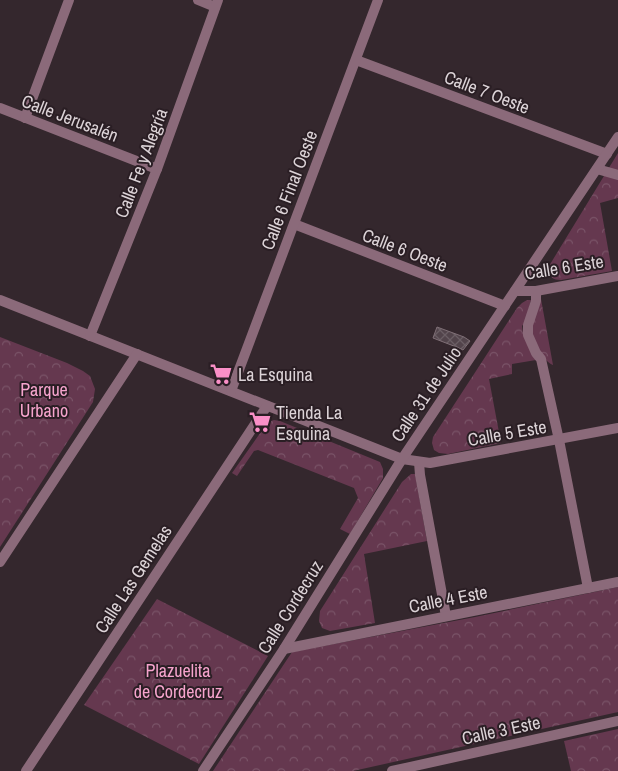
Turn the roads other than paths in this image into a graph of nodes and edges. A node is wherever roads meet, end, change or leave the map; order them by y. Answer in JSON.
{"nodes":[{"id":1,"x":69,"y":0,"type":"edge"},
{"id":2,"x":198,"y":0,"type":"edge"},
{"id":3,"x":378,"y":0,"type":"edge"},
{"id":4,"x":217,"y":4,"type":"edge"},
{"id":5,"x":356,"y":60,"type":"junction"},
{"id":6,"x":0,"y":108,"type":"edge"},
{"id":7,"x":25,"y":118,"type":"junction"},
{"id":8,"x":618,"y":137,"type":"edge"},
{"id":9,"x":607,"y":154,"type":"junction"},
{"id":10,"x":157,"y":169,"type":"junction"},
{"id":11,"x":597,"y":169,"type":"junction"},
{"id":12,"x":618,"y":175,"type":"edge"},
{"id":13,"x":294,"y":224,"type":"junction"},
{"id":14,"x":618,"y":276,"type":"edge"},
{"id":15,"x":515,"y":291,"type":"junction"},
{"id":16,"x":536,"y":291,"type":"junction"},
{"id":17,"x":0,"y":300,"type":"edge"},
{"id":18,"x":505,"y":306,"type":"junction"},
{"id":19,"x":90,"y":336,"type":"junction"},
{"id":20,"x":137,"y":354,"type":"junction"},
{"id":21,"x":231,"y":391,"type":"junction"},
{"id":22,"x":266,"y":406,"type":"junction"},
{"id":23,"x":618,"y":428,"type":"edge"},
{"id":24,"x":560,"y":440,"type":"junction"},
{"id":25,"x":402,"y":459,"type":"junction"},
{"id":26,"x":420,"y":462,"type":"junction"},
{"id":27,"x":0,"y":562,"type":"edge"},
{"id":28,"x":618,"y":582,"type":"edge"},
{"id":29,"x":588,"y":588,"type":"junction"},
{"id":30,"x":446,"y":616,"type":"junction"},
{"id":31,"x":284,"y":649,"type":"junction"},
{"id":32,"x":618,"y":721,"type":"edge"},
{"id":33,"x":26,"y":771,"type":"edge"},
{"id":34,"x":203,"y":771,"type":"edge"},
{"id":35,"x":392,"y":771,"type":"edge"}],
"edges":[{"from":1,"to":7,"type":"street"},
{"from":2,"to":4,"type":"street"},
{"from":3,"to":5,"type":"street","name":"Calle 6 Final Oeste"},
{"from":4,"to":10,"type":"street","name":"Calle Fe y Alegría"},
{"from":5,"to":9,"type":"street","name":"Calle 7 Oeste"},
{"from":5,"to":13,"type":"street","name":"Calle 6 Final Oeste"},
{"from":6,"to":7,"type":"street","name":"Calle Jerusalén"},
{"from":7,"to":10,"type":"street","name":"Calle Jerusalén"},
{"from":8,"to":9,"type":"street","name":"Calle 31 de Julio"},
{"from":9,"to":11,"type":"street","name":"Calle 31 de Julio"},
{"from":10,"to":19,"type":"street","name":"Calle Fe y Alegría"},
{"from":11,"to":12,"type":"street"},
{"from":11,"to":15,"type":"street","name":"Calle 31 de Julio"},
{"from":13,"to":18,"type":"street","name":"Calle 6 Oeste"},
{"from":13,"to":21,"type":"street","name":"Calle 6 Final Oeste"},
{"from":14,"to":16,"type":"street","name":"Calle 6 Este"},
{"from":15,"to":16,"type":"street","name":"Calle 6 Este"},
{"from":15,"to":18,"type":"street","name":"Calle 31 de Julio"},
{"from":16,"to":24,"type":"street"},
{"from":17,"to":19,"type":"street","name":"Calle 31 de Julio"},
{"from":18,"to":25,"type":"street","name":"Calle 31 de Julio"},
{"from":19,"to":20,"type":"street","name":"Calle 31 de Julio"},
{"from":20,"to":21,"type":"street","name":"Calle 31 de Julio"},
{"from":20,"to":27,"type":"street"},
{"from":21,"to":22,"type":"street","name":"Calle 31 de Julio"},
{"from":22,"to":25,"type":"street","name":"Calle 31 de Julio"},
{"from":22,"to":33,"type":"street","name":"Calle Las Gemelas"},
{"from":23,"to":24,"type":"street","name":"Calle 5 Este"},
{"from":24,"to":26,"type":"street","name":"Calle 5 Este"},
{"from":24,"to":29,"type":"street"},
{"from":25,"to":26,"type":"street","name":"Calle 5 Este"},
{"from":25,"to":31,"type":"street","name":"Calle Cordecruz"},
{"from":26,"to":30,"type":"street"},
{"from":28,"to":29,"type":"street","name":"Calle 4 Este"},
{"from":29,"to":30,"type":"street","name":"Calle 4 Este"},
{"from":30,"to":31,"type":"street","name":"Calle 4 Este"},
{"from":31,"to":34,"type":"street","name":"Calle Cordecruz"},
{"from":32,"to":35,"type":"street","name":"Calle 3 Este"}]}
